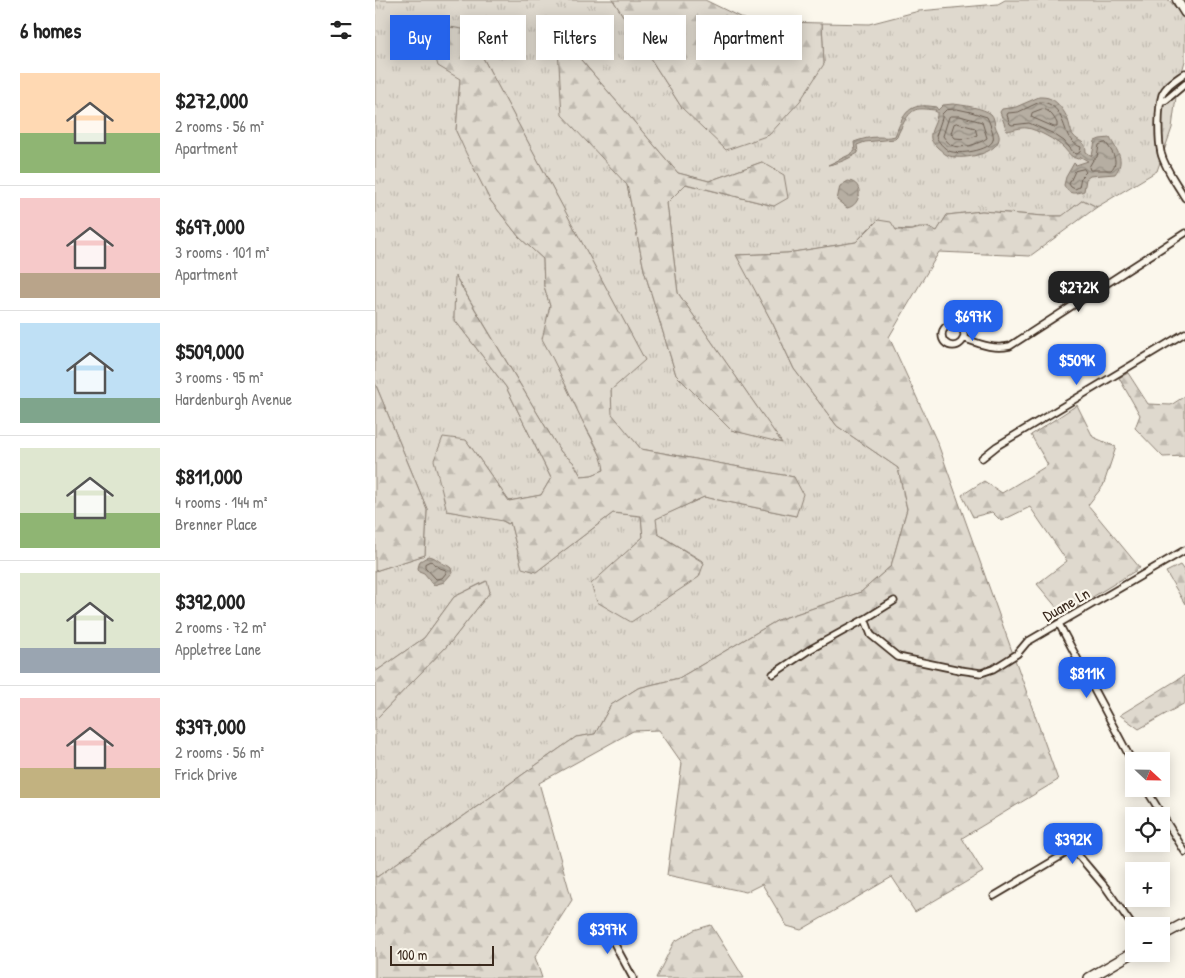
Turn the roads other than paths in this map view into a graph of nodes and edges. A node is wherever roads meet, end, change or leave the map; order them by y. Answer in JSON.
{"nodes":[{"id":1,"x":1177,"y":0,"type":"edge"},
{"id":2,"x":1185,"y":13,"type":"edge"},
{"id":3,"x":1185,"y":73,"type":"edge"},
{"id":4,"x":1185,"y":84,"type":"edge"},
{"id":5,"x":1161,"y":101,"type":"junction"},
{"id":6,"x":1185,"y":198,"type":"edge"},
{"id":7,"x":1185,"y":233,"type":"edge"},
{"id":8,"x":1185,"y":333,"type":"edge"},
{"id":9,"x":963,"y":338,"type":"dead end"},
{"id":10,"x":982,"y":458,"type":"dead end"},
{"id":11,"x":1185,"y":550,"type":"edge"},
{"id":12,"x":894,"y":601,"type":"dead end"},
{"id":13,"x":865,"y":619,"type":"junction"},
{"id":14,"x":1059,"y":624,"type":"junction"},
{"id":15,"x":773,"y":674,"type":"dead end"},
{"id":16,"x":1127,"y":752,"type":"edge"},
{"id":17,"x":1152,"y":798,"type":"edge"},
{"id":18,"x":1185,"y":852,"type":"edge"},
{"id":19,"x":994,"y":896,"type":"dead end"},
{"id":20,"x":1126,"y":917,"type":"edge"},
{"id":21,"x":602,"y":921,"type":"dead end"},
{"id":22,"x":1185,"y":923,"type":"edge"},
{"id":23,"x":1170,"y":931,"type":"edge"},
{"id":24,"x":1125,"y":957,"type":"edge"},
{"id":25,"x":633,"y":978,"type":"edge"},
{"id":26,"x":1089,"y":978,"type":"edge"}],
"edges":[{"from":1,"to":2,"type":"main road"},
{"from":3,"to":5,"type":"street"},
{"from":4,"to":5,"type":"street"},
{"from":5,"to":6,"type":"street"},
{"from":7,"to":9,"type":"street"},
{"from":8,"to":10,"type":"street"},
{"from":11,"to":14,"type":"street","name":"Duane Ln"},
{"from":12,"to":13,"type":"street"},
{"from":13,"to":14,"type":"street","name":"Duane Ln"},
{"from":13,"to":15,"type":"street"},
{"from":14,"to":16,"type":"street"},
{"from":17,"to":18,"type":"street"},
{"from":19,"to":20,"type":"street"},
{"from":21,"to":25,"type":"street"},
{"from":22,"to":23,"type":"main road"},
{"from":24,"to":26,"type":"main road"}]}
